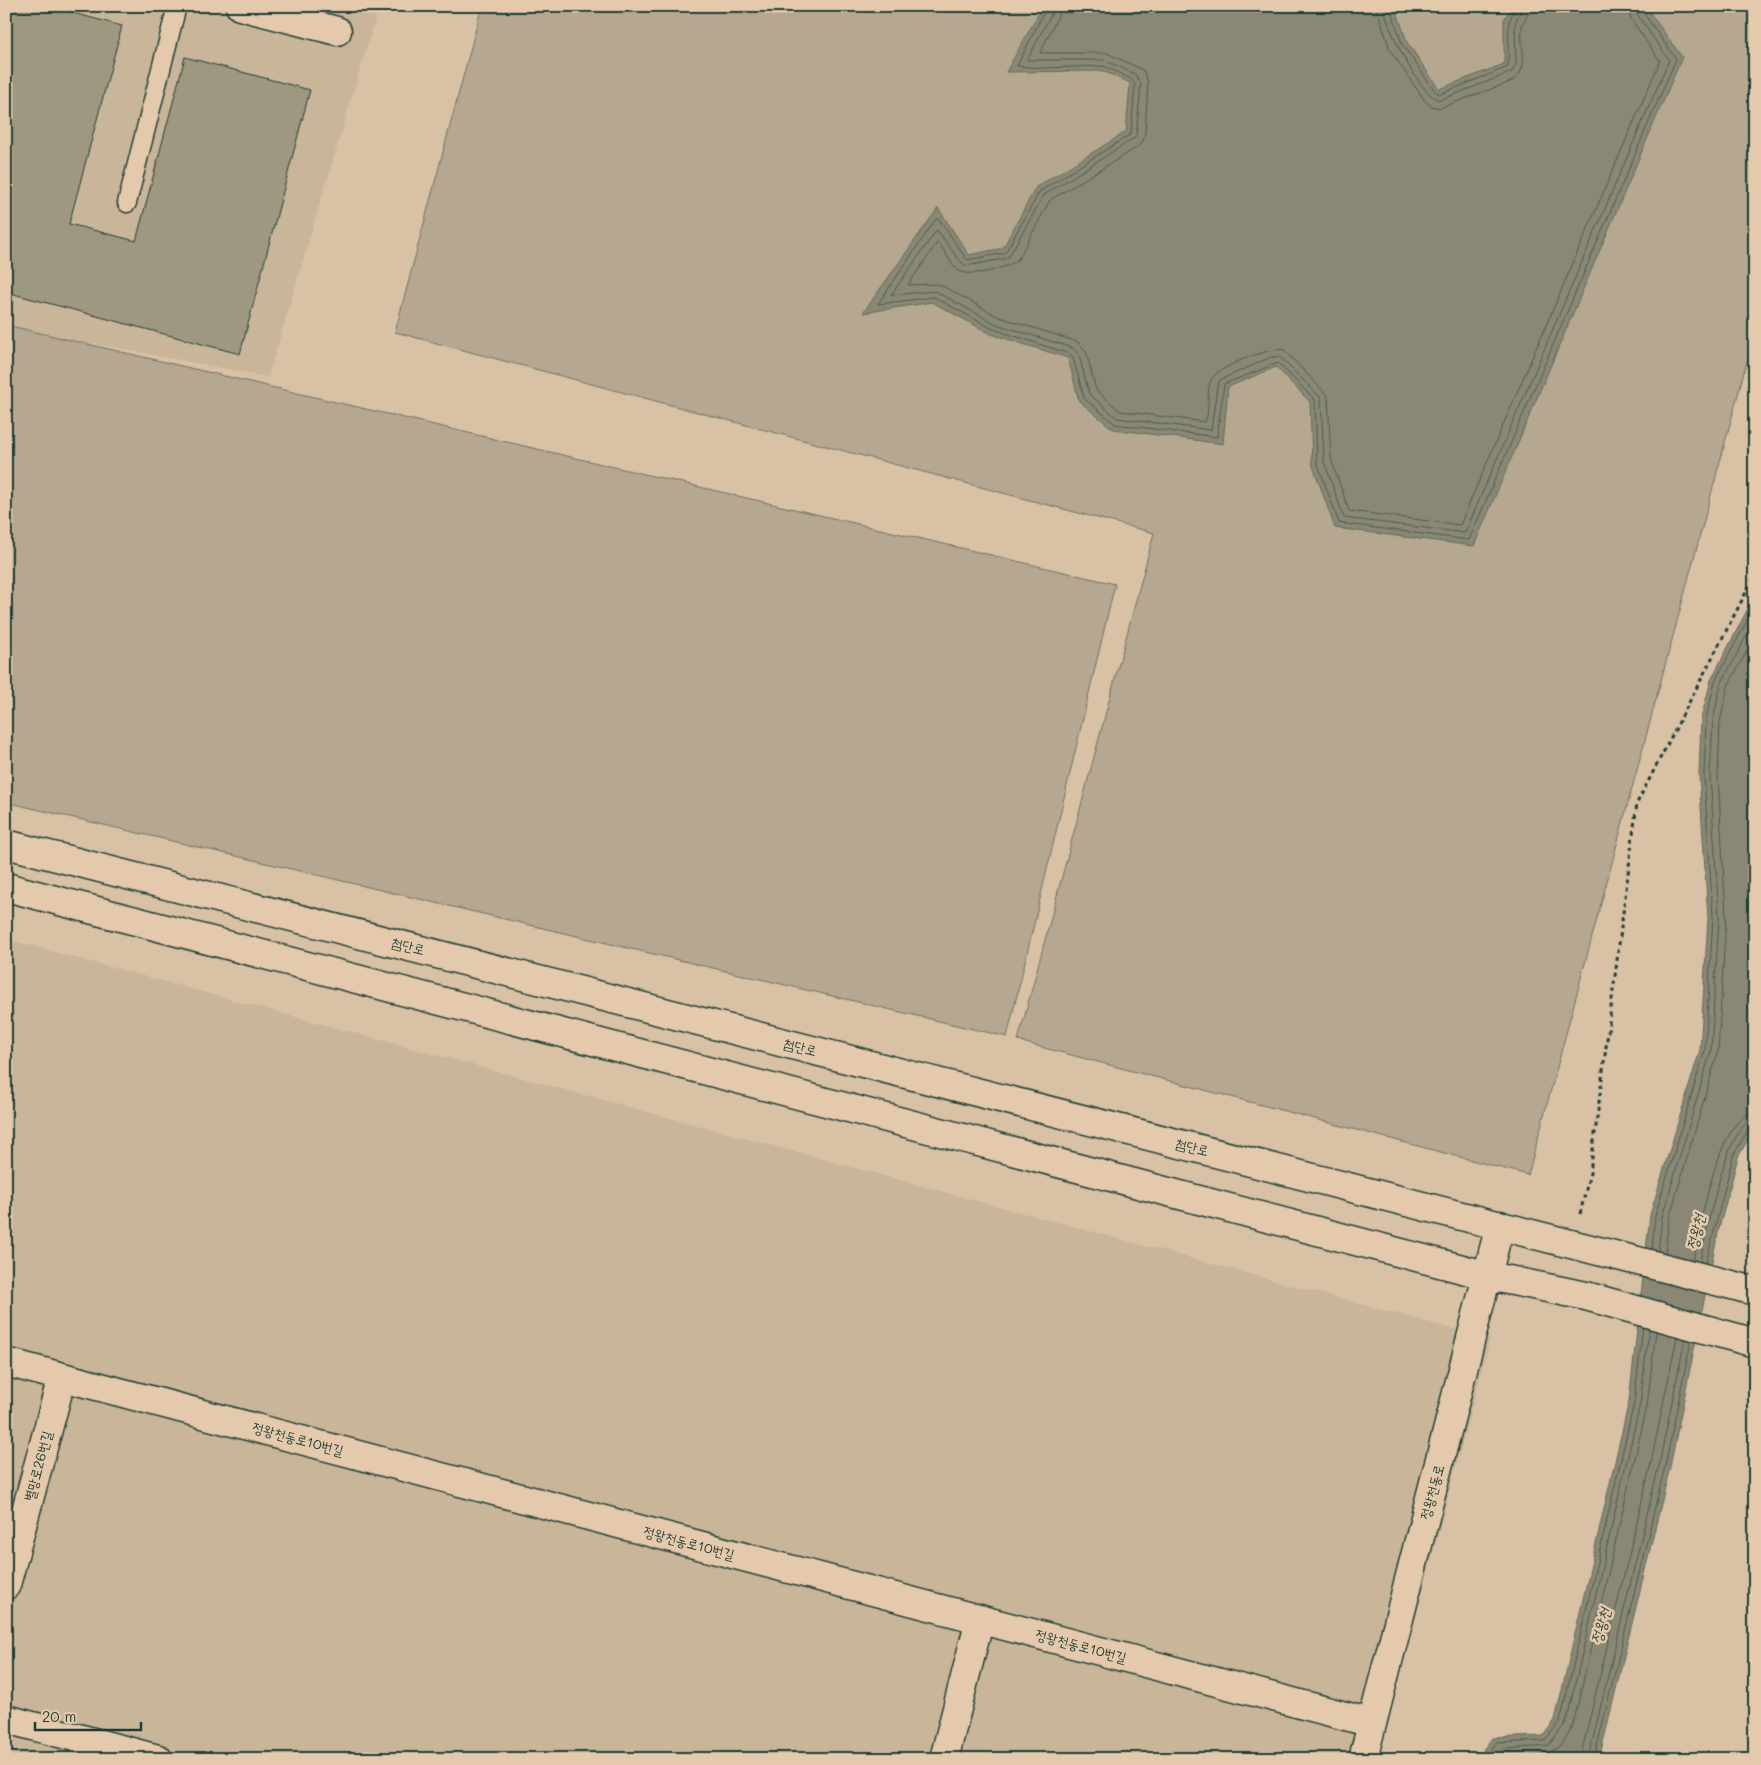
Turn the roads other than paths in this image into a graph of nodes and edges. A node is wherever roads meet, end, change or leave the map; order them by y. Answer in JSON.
{"nodes":[{"id":1,"x":177,"y":6,"type":"edge"},
{"id":2,"x":240,"y":6,"type":"edge"},
{"id":3,"x":337,"y":31,"type":"dead end"},
{"id":4,"x":127,"y":202,"type":"dead end"},
{"id":5,"x":6,"y":844,"type":"edge"},
{"id":6,"x":6,"y":887,"type":"edge"},
{"id":7,"x":1500,"y":1225,"type":"junction"},
{"id":8,"x":1489,"y":1276,"type":"junction"},
{"id":9,"x":1755,"y":1291,"type":"edge"},
{"id":10,"x":1755,"y":1343,"type":"edge"},
{"id":11,"x":6,"y":1362,"type":"edge"},
{"id":12,"x":62,"y":1377,"type":"junction"},
{"id":13,"x":6,"y":1585,"type":"edge"},
{"id":14,"x":980,"y":1620,"type":"junction"},
{"id":15,"x":6,"y":1719,"type":"edge"},
{"id":16,"x":1372,"y":1723,"type":"junction"},
{"id":17,"x":158,"y":1759,"type":"edge"},
{"id":18,"x":944,"y":1759,"type":"edge"},
{"id":19,"x":1363,"y":1759,"type":"edge"}],
"edges":[{"from":1,"to":4,"type":"lane"},
{"from":2,"to":3,"type":"main road"},
{"from":5,"to":7,"type":"main road","name":"첨단로"},
{"from":6,"to":8,"type":"main road"},
{"from":7,"to":8,"type":"main road","name":"정왕천동로"},
{"from":7,"to":9,"type":"main road","name":"첨단로"},
{"from":8,"to":10,"type":"main road"},
{"from":8,"to":16,"type":"main road","name":"정왕천동로"},
{"from":11,"to":12,"type":"main road","name":"정왕천동로10번길"},
{"from":12,"to":13,"type":"main road","name":"별망로26번길"},
{"from":12,"to":14,"type":"main road","name":"정왕천동로10번길"},
{"from":14,"to":16,"type":"main road","name":"정왕천동로10번길"},
{"from":14,"to":18,"type":"main road"},
{"from":15,"to":17,"type":"main road"},
{"from":16,"to":19,"type":"main road","name":"정왕천동로"}]}
